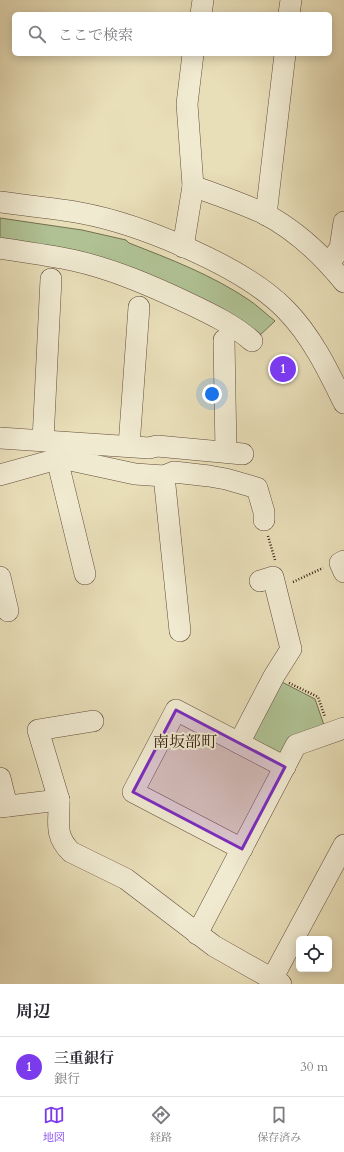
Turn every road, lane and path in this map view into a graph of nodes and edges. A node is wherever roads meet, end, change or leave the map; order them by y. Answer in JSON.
{"nodes":[{"id":1,"x":203,"y":0,"type":"edge"},
{"id":2,"x":291,"y":0,"type":"edge"},
{"id":3,"x":200,"y":12,"type":"edge"},
{"id":4,"x":289,"y":12,"type":"edge"},
{"id":5,"x":193,"y":56,"type":"edge"},
{"id":6,"x":285,"y":56,"type":"edge"},
{"id":7,"x":193,"y":186,"type":"junction"},
{"id":8,"x":0,"y":202,"type":"edge"},
{"id":9,"x":266,"y":215,"type":"junction"},
{"id":10,"x":344,"y":222,"type":"edge"},
{"id":11,"x":183,"y":247,"type":"junction"},
{"id":12,"x":0,"y":248,"type":"edge"},
{"id":13,"x":329,"y":264,"type":"junction"},
{"id":14,"x":51,"y":279,"type":"dead end"},
{"id":15,"x":344,"y":282,"type":"edge"},
{"id":16,"x":139,"y":307,"type":"dead end"},
{"id":17,"x":224,"y":340,"type":"dead end"},
{"id":18,"x":252,"y":341,"type":"dead end"},
{"id":19,"x":344,"y":403,"type":"edge"},
{"id":20,"x":0,"y":438,"type":"edge"},
{"id":21,"x":43,"y":440,"type":"junction"},
{"id":22,"x":129,"y":446,"type":"junction"},
{"id":23,"x":58,"y":459,"type":"junction"},
{"id":24,"x":0,"y":475,"type":"edge"},
{"id":25,"x":164,"y":476,"type":"junction"},
{"id":26,"x":264,"y":520,"type":"joint"},
{"id":27,"x":343,"y":565,"type":"edge"},
{"id":28,"x":85,"y":574,"type":"dead end"},
{"id":29,"x":0,"y":577,"type":"edge"},
{"id":30,"x":270,"y":583,"type":"junction"},
{"id":31,"x":8,"y":611,"type":"dead end"},
{"id":32,"x":180,"y":631,"type":"dead end"},
{"id":33,"x":274,"y":676,"type":"junction"},
{"id":34,"x":93,"y":721,"type":"dead end"},
{"id":35,"x":337,"y":730,"type":"edge"},
{"id":36,"x":240,"y":743,"type":"junction"},
{"id":37,"x":285,"y":767,"type":"junction"},
{"id":38,"x":0,"y":778,"type":"edge"},
{"id":39,"x":59,"y":800,"type":"junction"},
{"id":40,"x":4,"y":806,"type":"edge"},
{"id":41,"x":344,"y":845,"type":"edge"},
{"id":42,"x":242,"y":849,"type":"junction"},
{"id":43,"x":197,"y":934,"type":"junction"},
{"id":44,"x":277,"y":982,"type":"edge"}],
"edges":[{"from":1,"to":3,"type":"street"},
{"from":2,"to":4,"type":"street"},
{"from":5,"to":7,"type":"street"},
{"from":6,"to":9,"type":"street"},
{"from":7,"to":9,"type":"street"},
{"from":7,"to":11,"type":"street"},
{"from":8,"to":11,"type":"street"},
{"from":9,"to":13,"type":"street"},
{"from":10,"to":13,"type":"street"},
{"from":11,"to":19,"type":"street"},
{"from":12,"to":18,"type":"street"},
{"from":13,"to":15,"type":"street"},
{"from":14,"to":21,"type":"street"},
{"from":16,"to":22,"type":"street"},
{"from":17,"to":22,"type":"street"},
{"from":20,"to":21,"type":"street"},
{"from":21,"to":22,"type":"street"},
{"from":23,"to":24,"type":"street"},
{"from":23,"to":25,"type":"street"},
{"from":23,"to":28,"type":"street"},
{"from":25,"to":26,"type":"street"},
{"from":25,"to":32,"type":"street"},
{"from":26,"to":30,"type":"path"},
{"from":27,"to":30,"type":"path"},
{"from":29,"to":31,"type":"street"},
{"from":30,"to":33,"type":"street"},
{"from":33,"to":35,"type":"path"},
{"from":33,"to":36,"type":"street"},
{"from":34,"to":39,"type":"street"},
{"from":35,"to":37,"type":"street"},
{"from":36,"to":37,"type":"street"},
{"from":36,"to":42,"type":"street"},
{"from":37,"to":42,"type":"street"},
{"from":38,"to":40,"type":"street"},
{"from":39,"to":40,"type":"street"},
{"from":39,"to":43,"type":"street"},
{"from":41,"to":44,"type":"street"},
{"from":42,"to":43,"type":"street"},
{"from":43,"to":44,"type":"street"}]}
